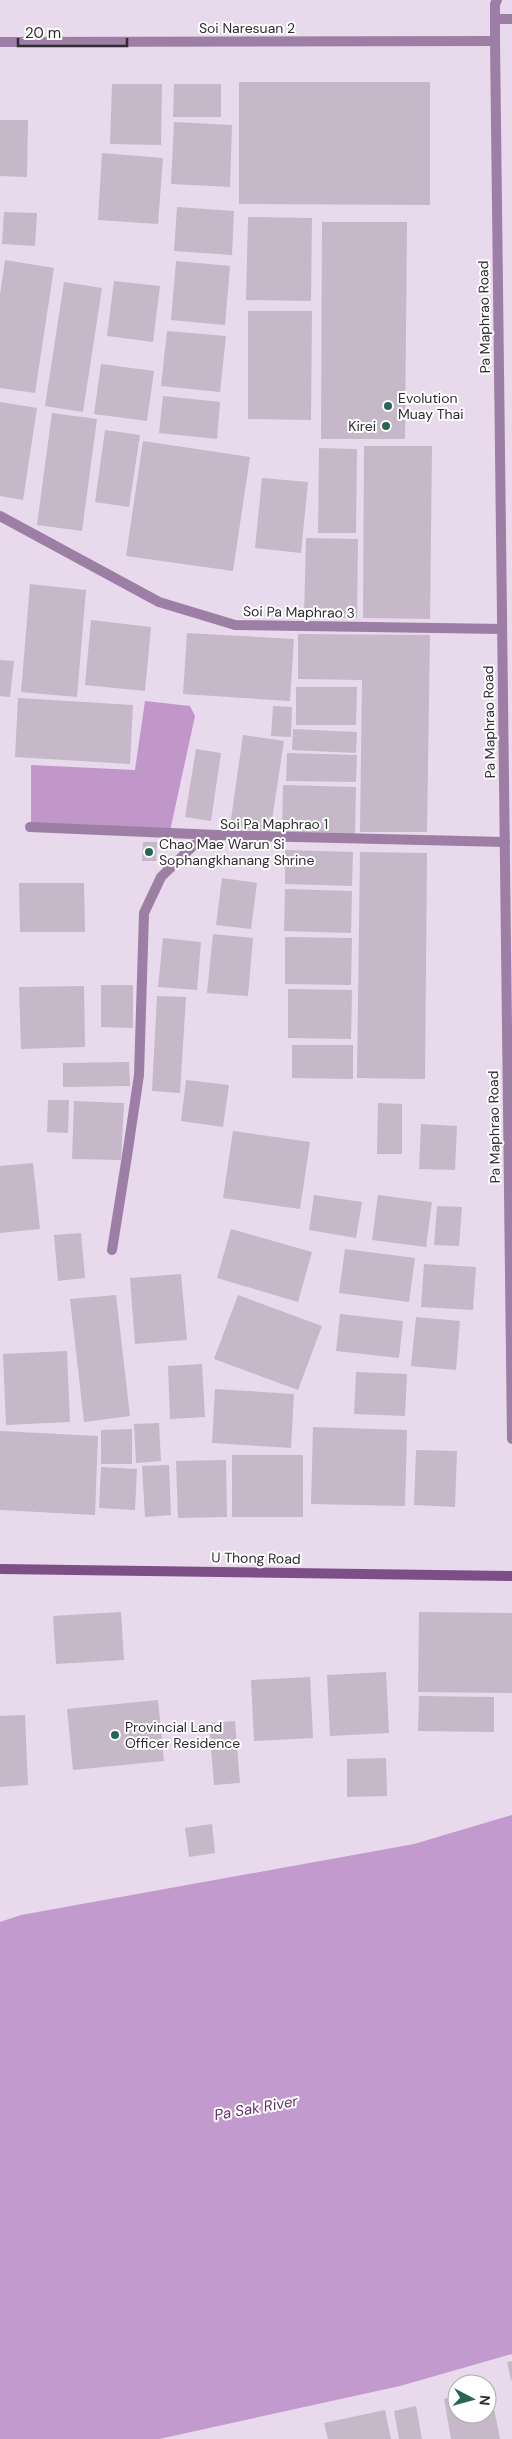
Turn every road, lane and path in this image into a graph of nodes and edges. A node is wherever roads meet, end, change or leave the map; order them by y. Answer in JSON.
{"nodes":[{"id":1,"x":495,"y":2,"type":"edge"},
{"id":2,"x":495,"y":19,"type":"junction"},
{"id":3,"x":512,"y":19,"type":"edge"},
{"id":4,"x":495,"y":41,"type":"junction"},
{"id":5,"x":0,"y":42,"type":"edge"},
{"id":6,"x":0,"y":516,"type":"edge"},
{"id":7,"x":502,"y":629,"type":"junction"},
{"id":8,"x":30,"y":827,"type":"dead end"},
{"id":9,"x":217,"y":835,"type":"junction"},
{"id":10,"x":504,"y":842,"type":"junction"},
{"id":11,"x":112,"y":1250,"type":"dead end"},
{"id":12,"x":512,"y":1438,"type":"edge"},
{"id":13,"x":0,"y":1569,"type":"edge"},
{"id":14,"x":512,"y":1576,"type":"edge"}],
"edges":[{"from":1,"to":2,"type":"street","name":"Pa Maphrao Road"},
{"from":2,"to":3,"type":"street"},
{"from":2,"to":4,"type":"street","name":"Pa Maphrao Road"},
{"from":4,"to":5,"type":"street","name":"Soi Naresuan 2"},
{"from":4,"to":7,"type":"street","name":"Pa Maphrao Road"},
{"from":6,"to":7,"type":"street","name":"Soi Pa Maphrao 3"},
{"from":7,"to":10,"type":"street","name":"Pa Maphrao Road"},
{"from":8,"to":9,"type":"street"},
{"from":9,"to":10,"type":"street","name":"Soi Pa Maphrao 1"},
{"from":9,"to":11,"type":"street","name":"Soi Pa Maphrao 1"},
{"from":10,"to":12,"type":"street","name":"Pa Maphrao Road"},
{"from":13,"to":14,"type":"main road","name":"U Thong Road"}]}
